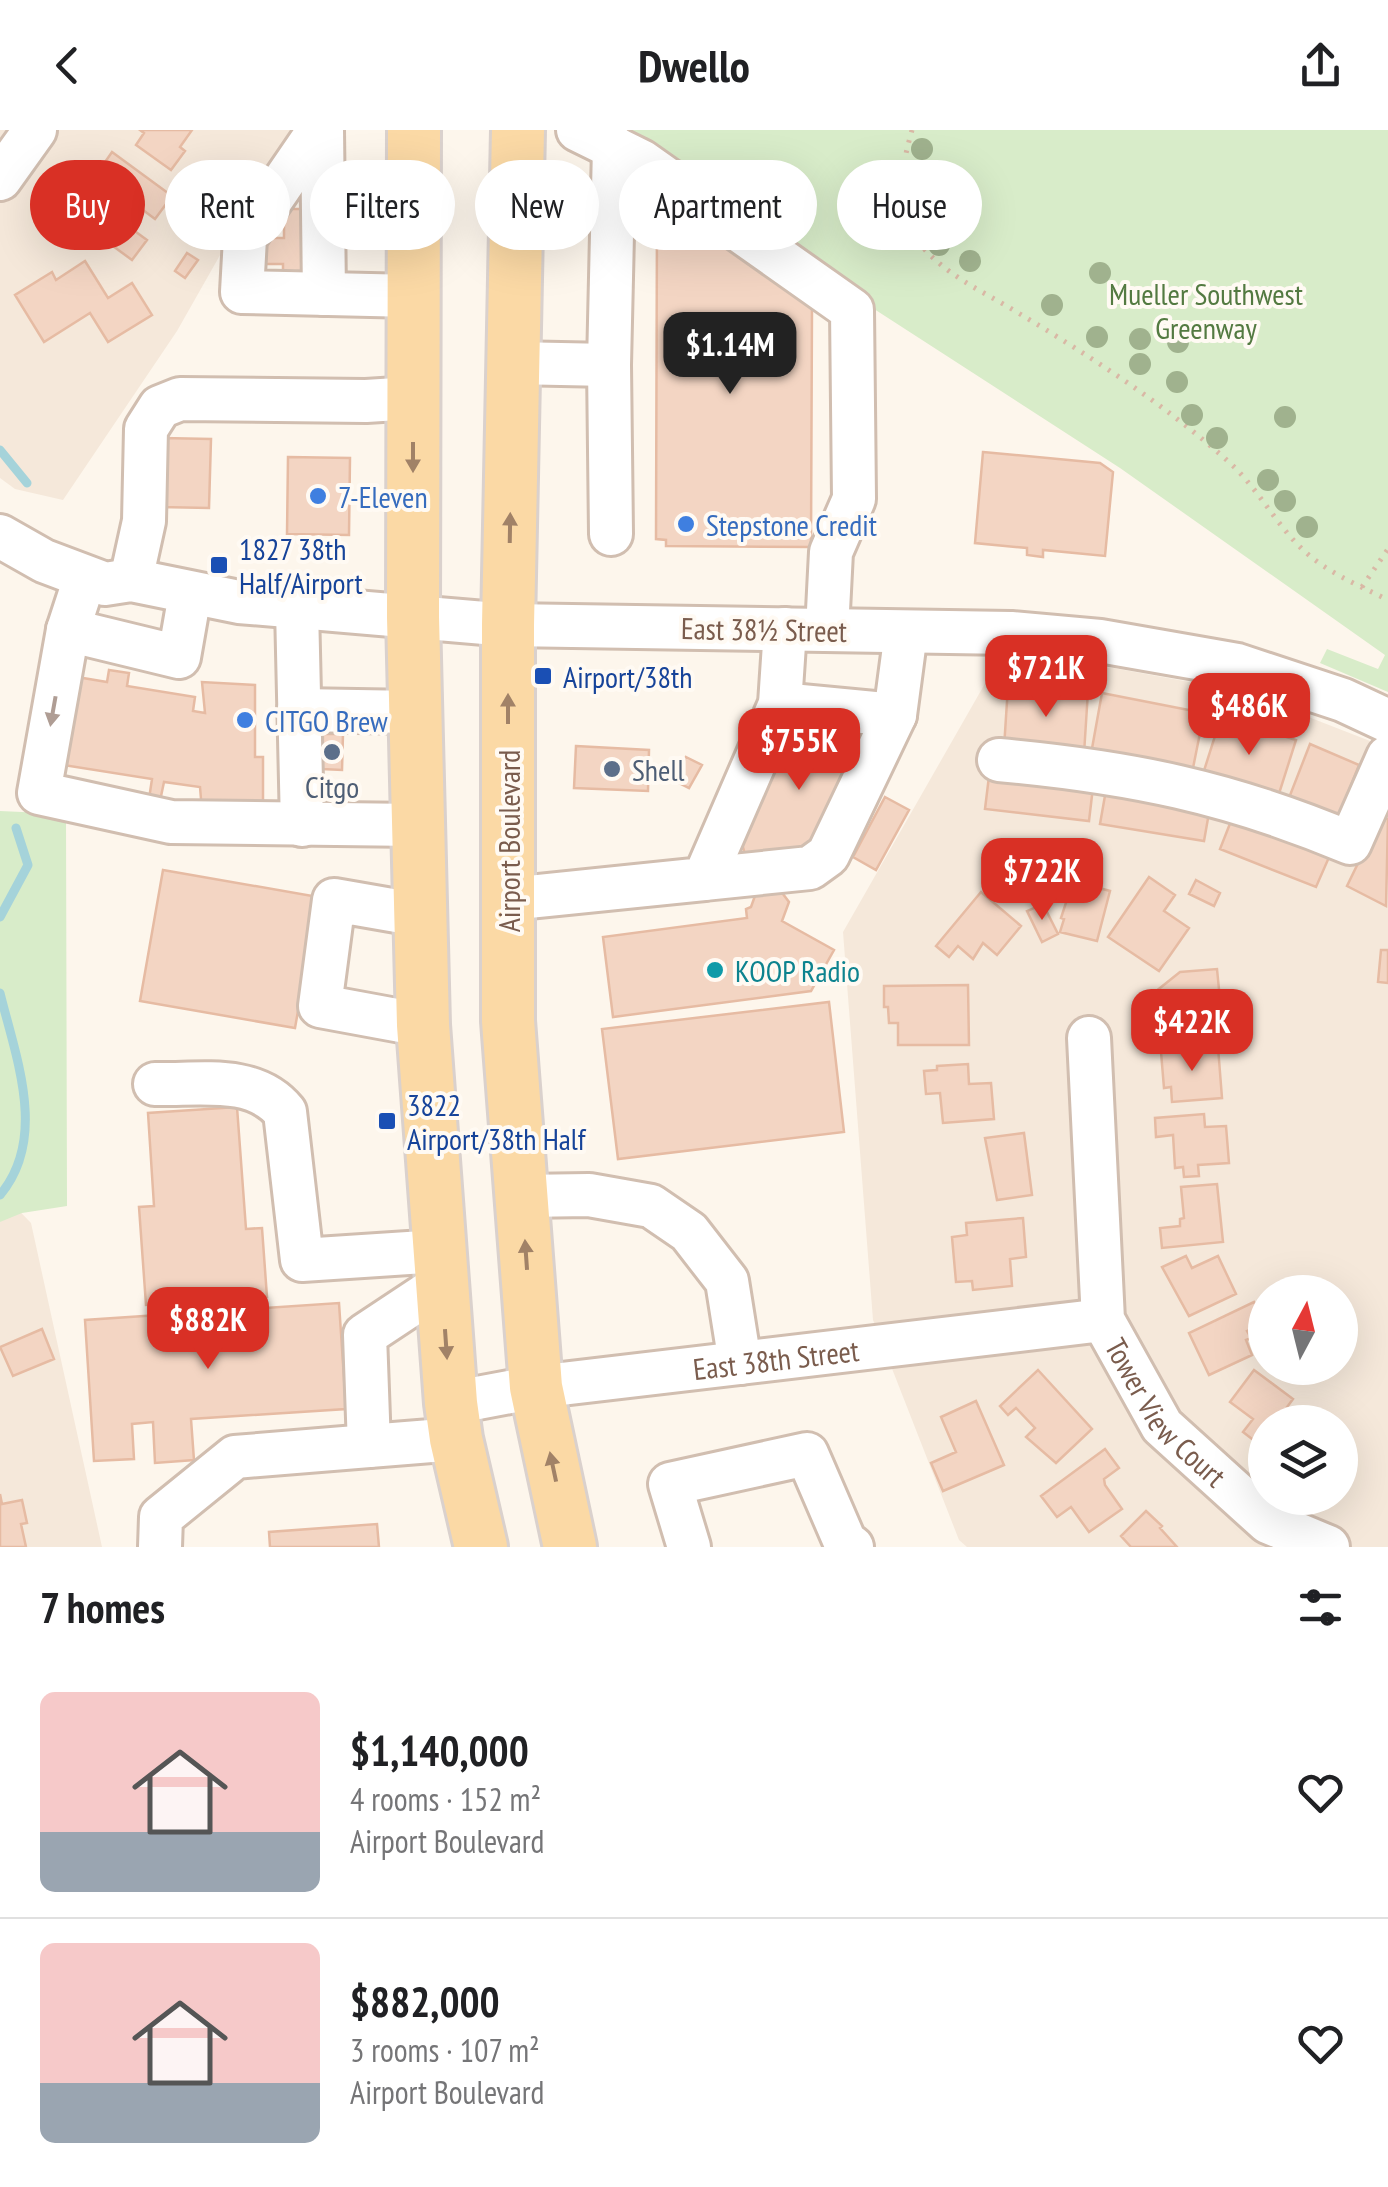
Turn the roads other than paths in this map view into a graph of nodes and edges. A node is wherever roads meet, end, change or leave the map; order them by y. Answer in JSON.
{"nodes":[{"id":1,"x":35,"y":130,"type":"edge"},
{"id":2,"x":320,"y":130,"type":"edge"},
{"id":3,"x":414,"y":130,"type":"edge"},
{"id":4,"x":518,"y":130,"type":"edge"},
{"id":5,"x":596,"y":138,"type":"edge"},
{"id":6,"x":0,"y":180,"type":"edge"},
{"id":7,"x":324,"y":294,"type":"junction"},
{"id":8,"x":413,"y":296,"type":"junction"},
{"id":9,"x":513,"y":363,"type":"junction"},
{"id":10,"x":609,"y":365,"type":"junction"},
{"id":11,"x":413,"y":398,"type":"junction"},
{"id":12,"x":0,"y":509,"type":"edge"},
{"id":13,"x":611,"y":534,"type":"dead end"},
{"id":14,"x":0,"y":536,"type":"edge"},
{"id":15,"x":85,"y":578,"type":"junction"},
{"id":16,"x":130,"y":580,"type":"junction"},
{"id":17,"x":190,"y":594,"type":"junction"},
{"id":18,"x":297,"y":608,"type":"junction"},
{"id":19,"x":412,"y":618,"type":"junction"},
{"id":20,"x":508,"y":625,"type":"junction"},
{"id":21,"x":68,"y":630,"type":"junction"},
{"id":22,"x":785,"y":630,"type":"junction"},
{"id":23,"x":827,"y":630,"type":"junction"},
{"id":24,"x":906,"y":632,"type":"junction"},
{"id":25,"x":780,"y":704,"type":"junction"},
{"id":26,"x":299,"y":710,"type":"junction"},
{"id":27,"x":415,"y":712,"type":"junction"},
{"id":28,"x":895,"y":715,"type":"junction"},
{"id":29,"x":1388,"y":721,"type":"edge"},
{"id":30,"x":1388,"y":757,"type":"edge"},
{"id":31,"x":999,"y":760,"type":"dead end"},
{"id":32,"x":302,"y":825,"type":"junction"},
{"id":33,"x":418,"y":825,"type":"junction"},
{"id":34,"x":704,"y":879,"type":"junction"},
{"id":35,"x":508,"y":898,"type":"junction"},
{"id":36,"x":420,"y":915,"type":"junction"},
{"id":37,"x":423,"y":1025,"type":"junction"},
{"id":38,"x":1089,"y":1038,"type":"dead end"},
{"id":39,"x":156,"y":1084,"type":"dead end"},
{"id":40,"x":522,"y":1196,"type":"junction"},
{"id":41,"x":441,"y":1267,"type":"junction"},
{"id":42,"x":1103,"y":1320,"type":"junction"},
{"id":43,"x":740,"y":1363,"type":"junction"},
{"id":44,"x":536,"y":1388,"type":"junction"},
{"id":45,"x":453,"y":1421,"type":"junction"},
{"id":46,"x":370,"y":1446,"type":"junction"},
{"id":47,"x":160,"y":1547,"type":"edge"},
{"id":48,"x":480,"y":1547,"type":"edge"},
{"id":49,"x":570,"y":1547,"type":"edge"},
{"id":50,"x":689,"y":1547,"type":"edge"},
{"id":51,"x":852,"y":1547,"type":"edge"},
{"id":52,"x":1328,"y":1547,"type":"edge"}],
"edges":[{"from":1,"to":6,"type":"street"},
{"from":2,"to":7,"type":"street"},
{"from":2,"to":7,"type":"street"},
{"from":3,"to":8,"type":"main road"},
{"from":4,"to":9,"type":"main road","name":"Airport Boulevard"},
{"from":5,"to":10,"type":"street"},
{"from":5,"to":23,"type":"street"},
{"from":7,"to":8,"type":"street"},
{"from":8,"to":11,"type":"main road"},
{"from":9,"to":10,"type":"street"},
{"from":20,"to":9,"type":"main road","name":"Airport Boulevard","one_way":true},
{"from":10,"to":13,"type":"street"},
{"from":11,"to":16,"type":"street"},
{"from":11,"to":19,"type":"main road","one_way":true},
{"from":12,"to":16,"type":"street","name":"East 38½ Street"},
{"from":14,"to":15,"type":"street","name":"East 38½ Street"},
{"from":15,"to":16,"type":"street","name":"East 38½ Street"},
{"from":15,"to":21,"type":"street"},
{"from":16,"to":17,"type":"street","name":"East 38½ Street"},
{"from":17,"to":18,"type":"street","name":"East 38½ Street"},
{"from":17,"to":21,"type":"street"},
{"from":18,"to":19,"type":"street","name":"East 38½ Street"},
{"from":18,"to":26,"type":"street"},
{"from":19,"to":20,"type":"street","name":"East 38½ Street"},
{"from":19,"to":27,"type":"main road"},
{"from":20,"to":22,"type":"street","name":"East 38½ Street"},
{"from":35,"to":20,"type":"main road","name":"Airport Boulevard","one_way":true},
{"from":21,"to":32,"type":"street","one_way":true},
{"from":22,"to":23,"type":"street","name":"East 38½ Street"},
{"from":22,"to":25,"type":"street"},
{"from":23,"to":24,"type":"street","name":"East 38½ Street"},
{"from":24,"to":28,"type":"street"},
{"from":24,"to":29,"type":"street","name":"East 38½ Street"},
{"from":25,"to":28,"type":"street"},
{"from":25,"to":34,"type":"street"},
{"from":26,"to":27,"type":"street"},
{"from":26,"to":32,"type":"street"},
{"from":27,"to":33,"type":"main road"},
{"from":28,"to":34,"type":"street"},
{"from":30,"to":31,"type":"street"},
{"from":32,"to":33,"type":"street"},
{"from":33,"to":36,"type":"main road"},
{"from":34,"to":35,"type":"street"},
{"from":35,"to":40,"type":"main road","name":"Airport Boulevard"},
{"from":36,"to":37,"type":"main road"},
{"from":36,"to":37,"type":"street"},
{"from":37,"to":41,"type":"main road"},
{"from":38,"to":42,"type":"street","name":"Tower View Court"},
{"from":39,"to":41,"type":"street"},
{"from":40,"to":43,"type":"street"},
{"from":44,"to":40,"type":"main road","name":"Airport Boulevard","one_way":true},
{"from":41,"to":45,"type":"main road","one_way":true},
{"from":41,"to":46,"type":"street"},
{"from":42,"to":43,"type":"street","name":"East 38th Street"},
{"from":42,"to":52,"type":"street","name":"Tower View Court"},
{"from":43,"to":44,"type":"street","name":"East 38th Street"},
{"from":44,"to":45,"type":"street","name":"East 38th Street"},
{"from":49,"to":44,"type":"main road","name":"Airport Boulevard","one_way":true},
{"from":45,"to":46,"type":"street","name":"East 38th Street"},
{"from":45,"to":48,"type":"main road"},
{"from":46,"to":47,"type":"street","name":"East 38th Street"},
{"from":50,"to":51,"type":"street"}]}
